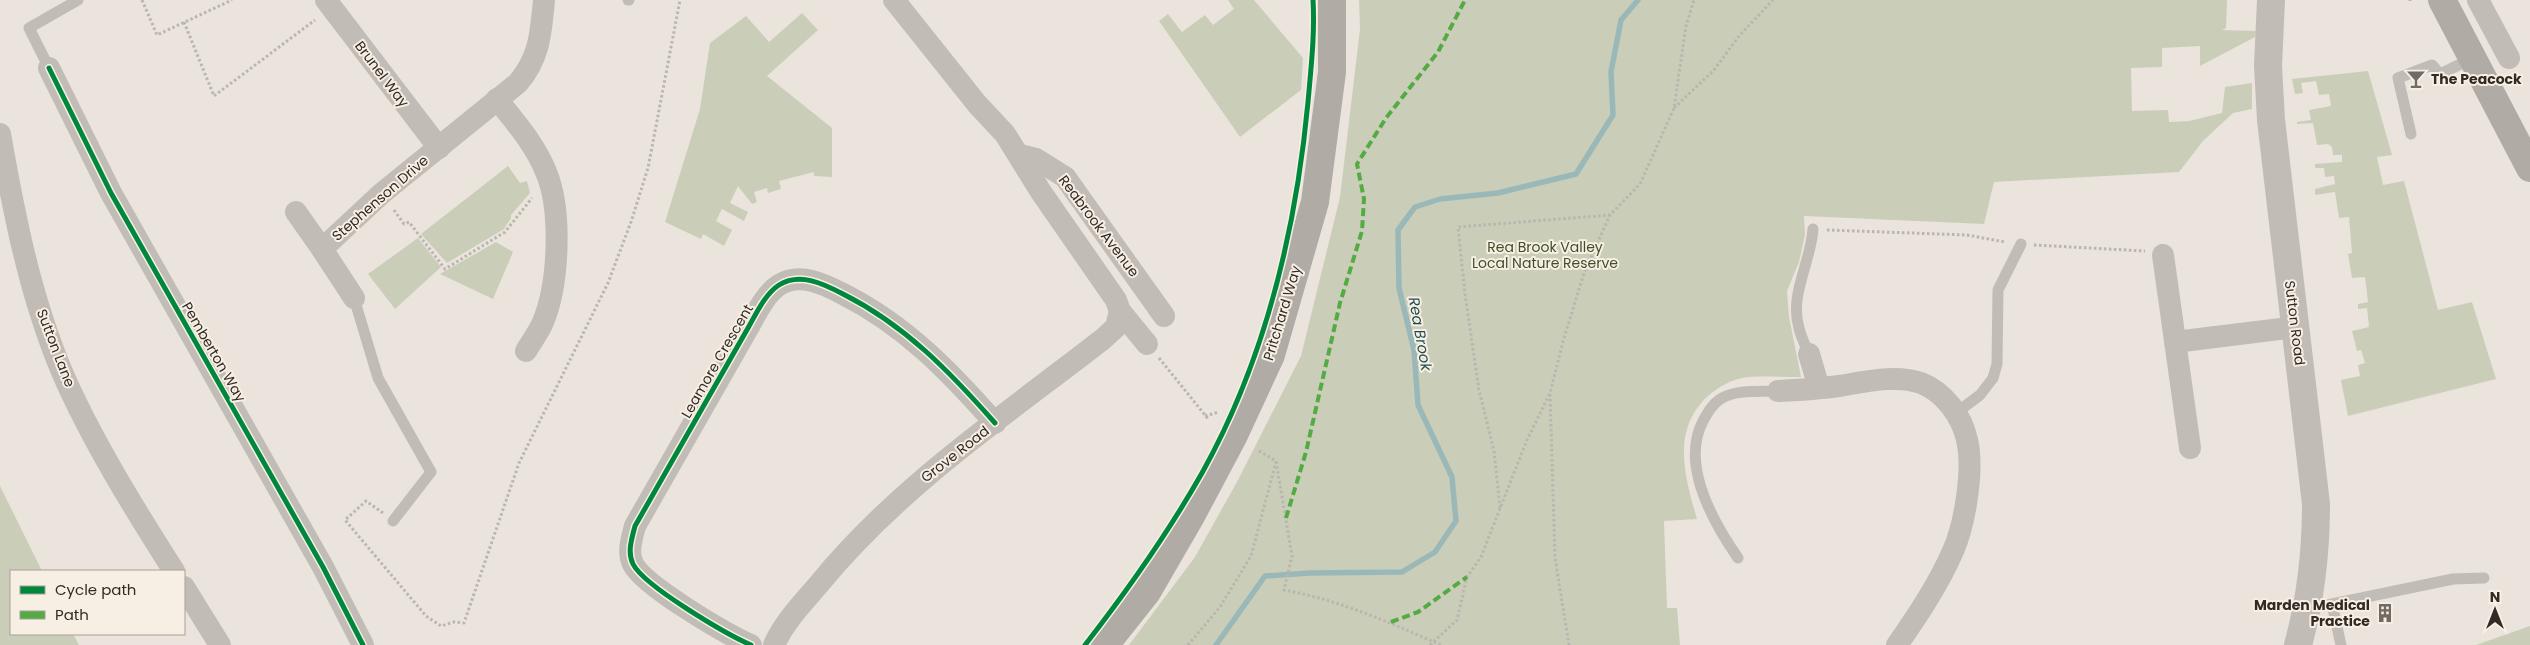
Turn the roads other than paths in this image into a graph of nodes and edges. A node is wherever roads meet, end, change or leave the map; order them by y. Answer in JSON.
{"nodes":[{"id":1,"x":78,"y":0,"type":"edge"},
{"id":2,"x":544,"y":0,"type":"edge"},
{"id":3,"x":894,"y":0,"type":"edge"},
{"id":4,"x":1332,"y":0,"type":"edge"},
{"id":5,"x":2271,"y":0,"type":"edge"},
{"id":6,"x":2442,"y":0,"type":"edge"},
{"id":7,"x":2478,"y":0,"type":"edge"},
{"id":8,"x":328,"y":4,"type":"edge"},
{"id":9,"x":2473,"y":58,"type":"junction"},
{"id":10,"x":2510,"y":58,"type":"dead end"},
{"id":11,"x":49,"y":68,"type":"joint"},
{"id":12,"x":497,"y":99,"type":"junction"},
{"id":13,"x":0,"y":134,"type":"edge"},
{"id":14,"x":2411,"y":134,"type":"dead end"},
{"id":15,"x":438,"y":148,"type":"junction"},
{"id":16,"x":1020,"y":155,"type":"junction"},
{"id":17,"x":2529,"y":166,"type":"edge"},
{"id":18,"x":296,"y":212,"type":"dead end"},
{"id":19,"x":1813,"y":229,"type":"road end"},
{"id":20,"x":2021,"y":244,"type":"road end"},
{"id":21,"x":322,"y":249,"type":"junction"},
{"id":22,"x":2155,"y":260,"type":"road end"},
{"id":23,"x":354,"y":298,"type":"joint"},
{"id":24,"x":1120,"y":311,"type":"junction"},
{"id":25,"x":1164,"y":316,"type":"dead end"},
{"id":26,"x":2296,"y":327,"type":"junction"},
{"id":27,"x":2175,"y":342,"type":"junction"},
{"id":28,"x":1147,"y":344,"type":"road end"},
{"id":29,"x":526,"y":351,"type":"dead end"},
{"id":30,"x":1809,"y":354,"type":"joint"},
{"id":31,"x":1819,"y":388,"type":"junction"},
{"id":32,"x":1778,"y":391,"type":"joint"},
{"id":33,"x":1956,"y":414,"type":"junction"},
{"id":34,"x":995,"y":423,"type":"junction"},
{"id":35,"x":2190,"y":448,"type":"dead end"},
{"id":36,"x":392,"y":521,"type":"road end"},
{"id":37,"x":1738,"y":558,"type":"dead end"},
{"id":38,"x":173,"y":570,"type":"edge"},
{"id":39,"x":2484,"y":578,"type":"dead end"},
{"id":40,"x":185,"y":589,"type":"edge"},
{"id":41,"x":2320,"y":607,"type":"junction"},
{"id":42,"x":220,"y":645,"type":"edge"},
{"id":43,"x":363,"y":645,"type":"edge"},
{"id":44,"x":751,"y":645,"type":"edge"},
{"id":45,"x":774,"y":645,"type":"edge"},
{"id":46,"x":1105,"y":645,"type":"edge"},
{"id":47,"x":1897,"y":645,"type":"edge"},
{"id":48,"x":2298,"y":645,"type":"edge"},
{"id":49,"x":2341,"y":645,"type":"edge"}],
"edges":[{"from":1,"to":11,"type":"lane","name":"Pemberton Way"},
{"from":2,"to":12,"type":"street","name":"Stephenson Drive"},
{"from":3,"to":16,"type":"street","name":"Reabrook Avenue"},
{"from":4,"to":46,"type":"main road","name":"Pritchard Way"},
{"from":5,"to":26,"type":"street","name":"Sutton Road"},
{"from":6,"to":9,"type":"main road"},
{"from":7,"to":10,"type":"street"},
{"from":8,"to":15,"type":"street","name":"Brunel Way"},
{"from":9,"to":14,"type":"lane"},
{"from":9,"to":17,"type":"main road"},
{"from":11,"to":43,"type":"street","name":"Pemberton Way"},
{"from":12,"to":15,"type":"street","name":"Stephenson Drive"},
{"from":12,"to":29,"type":"street"},
{"from":13,"to":38,"type":"street","name":"Sutton Lane"},
{"from":15,"to":21,"type":"street","name":"Stephenson Drive"},
{"from":16,"to":24,"type":"street","name":"Reabrook Avenue"},
{"from":16,"to":25,"type":"street","name":"Reabrook Avenue"},
{"from":18,"to":21,"type":"street","name":"Stephenson Drive"},
{"from":19,"to":30,"type":"lane"},
{"from":20,"to":33,"type":"lane"},
{"from":21,"to":23,"type":"street","name":"Stephenson Drive"},
{"from":22,"to":27,"type":"street"},
{"from":23,"to":36,"type":"lane"},
{"from":24,"to":28,"type":"street"},
{"from":24,"to":34,"type":"street","name":"Grove Road"},
{"from":26,"to":27,"type":"street"},
{"from":26,"to":41,"type":"street","name":"Sutton Road"},
{"from":27,"to":35,"type":"street"},
{"from":30,"to":31,"type":"street"},
{"from":31,"to":32,"type":"street"},
{"from":31,"to":33,"type":"street"},
{"from":32,"to":37,"type":"lane"},
{"from":33,"to":47,"type":"street"},
{"from":34,"to":44,"type":"street","name":"Leamore Crescent"},
{"from":34,"to":45,"type":"street","name":"Grove Road"},
{"from":39,"to":41,"type":"lane"},
{"from":40,"to":42,"type":"street"},
{"from":41,"to":48,"type":"street","name":"Sutton Road"},
{"from":41,"to":49,"type":"lane"}]}
